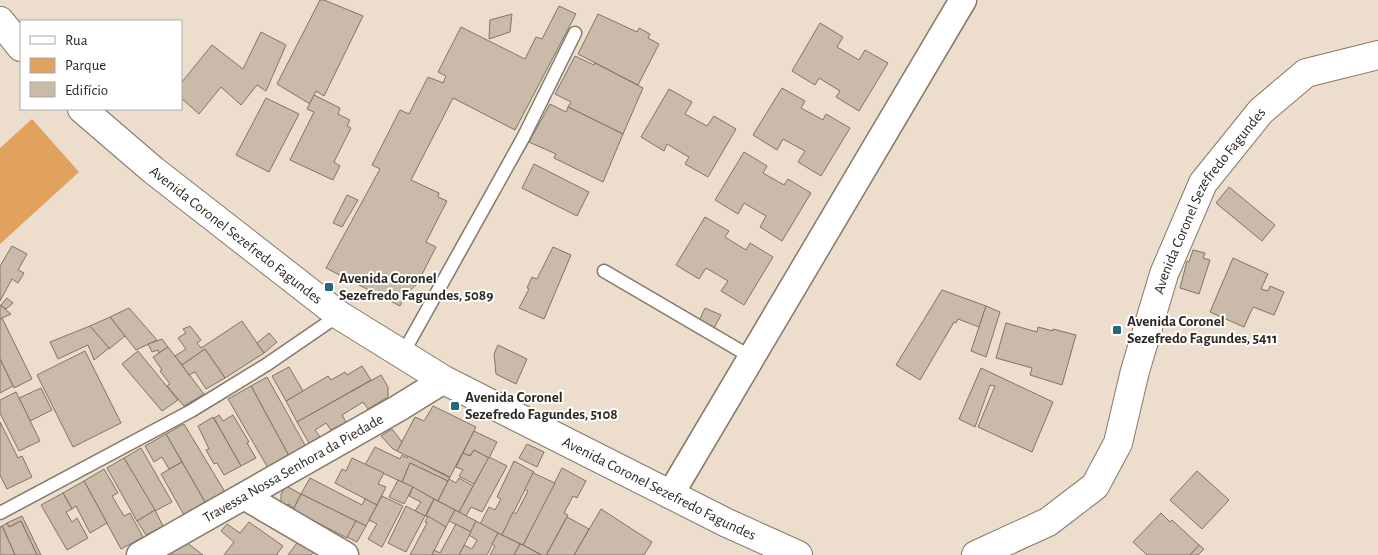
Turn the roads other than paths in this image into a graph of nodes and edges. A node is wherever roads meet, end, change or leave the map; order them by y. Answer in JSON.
{"nodes":[{"id":1,"x":963,"y":0,"type":"edge"},
{"id":2,"x":0,"y":21,"type":"edge"},
{"id":3,"x":575,"y":32,"type":"dead end"},
{"id":4,"x":20,"y":46,"type":"edge"},
{"id":5,"x":1378,"y":55,"type":"edge"},
{"id":6,"x":83,"y":110,"type":"edge"},
{"id":7,"x":604,"y":270,"type":"dead end"},
{"id":8,"x":340,"y":315,"type":"junction"},
{"id":9,"x":402,"y":355,"type":"junction"},
{"id":10,"x":752,"y":358,"type":"junction"},
{"id":11,"x":444,"y":380,"type":"junction"},
{"id":12,"x":670,"y":495,"type":"junction"},
{"id":13,"x":244,"y":496,"type":"junction"},
{"id":14,"x":0,"y":513,"type":"edge"},
{"id":15,"x":140,"y":555,"type":"edge"},
{"id":16,"x":345,"y":555,"type":"edge"},
{"id":17,"x":798,"y":555,"type":"edge"},
{"id":18,"x":976,"y":555,"type":"edge"}],
"edges":[{"from":1,"to":10,"type":"street"},
{"from":2,"to":4,"type":"main road"},
{"from":3,"to":9,"type":"lane"},
{"from":5,"to":18,"type":"main road","name":"Avenida Coronel Sezefredo Fagundes"},
{"from":6,"to":8,"type":"main road","name":"Avenida Coronel Sezefredo Fagundes"},
{"from":7,"to":10,"type":"lane"},
{"from":8,"to":9,"type":"main road","name":"Avenida Coronel Sezefredo Fagundes"},
{"from":8,"to":14,"type":"lane"},
{"from":9,"to":11,"type":"main road","name":"Avenida Coronel Sezefredo Fagundes"},
{"from":10,"to":12,"type":"street"},
{"from":11,"to":12,"type":"main road","name":"Avenida Coronel Sezefredo Fagundes"},
{"from":11,"to":13,"type":"street","name":"Travessa Nossa Senhora da Piedade"},
{"from":12,"to":17,"type":"main road","name":"Avenida Coronel Sezefredo Fagundes"},
{"from":13,"to":15,"type":"street","name":"Travessa Nossa Senhora da Piedade"},
{"from":13,"to":16,"type":"street"}]}
